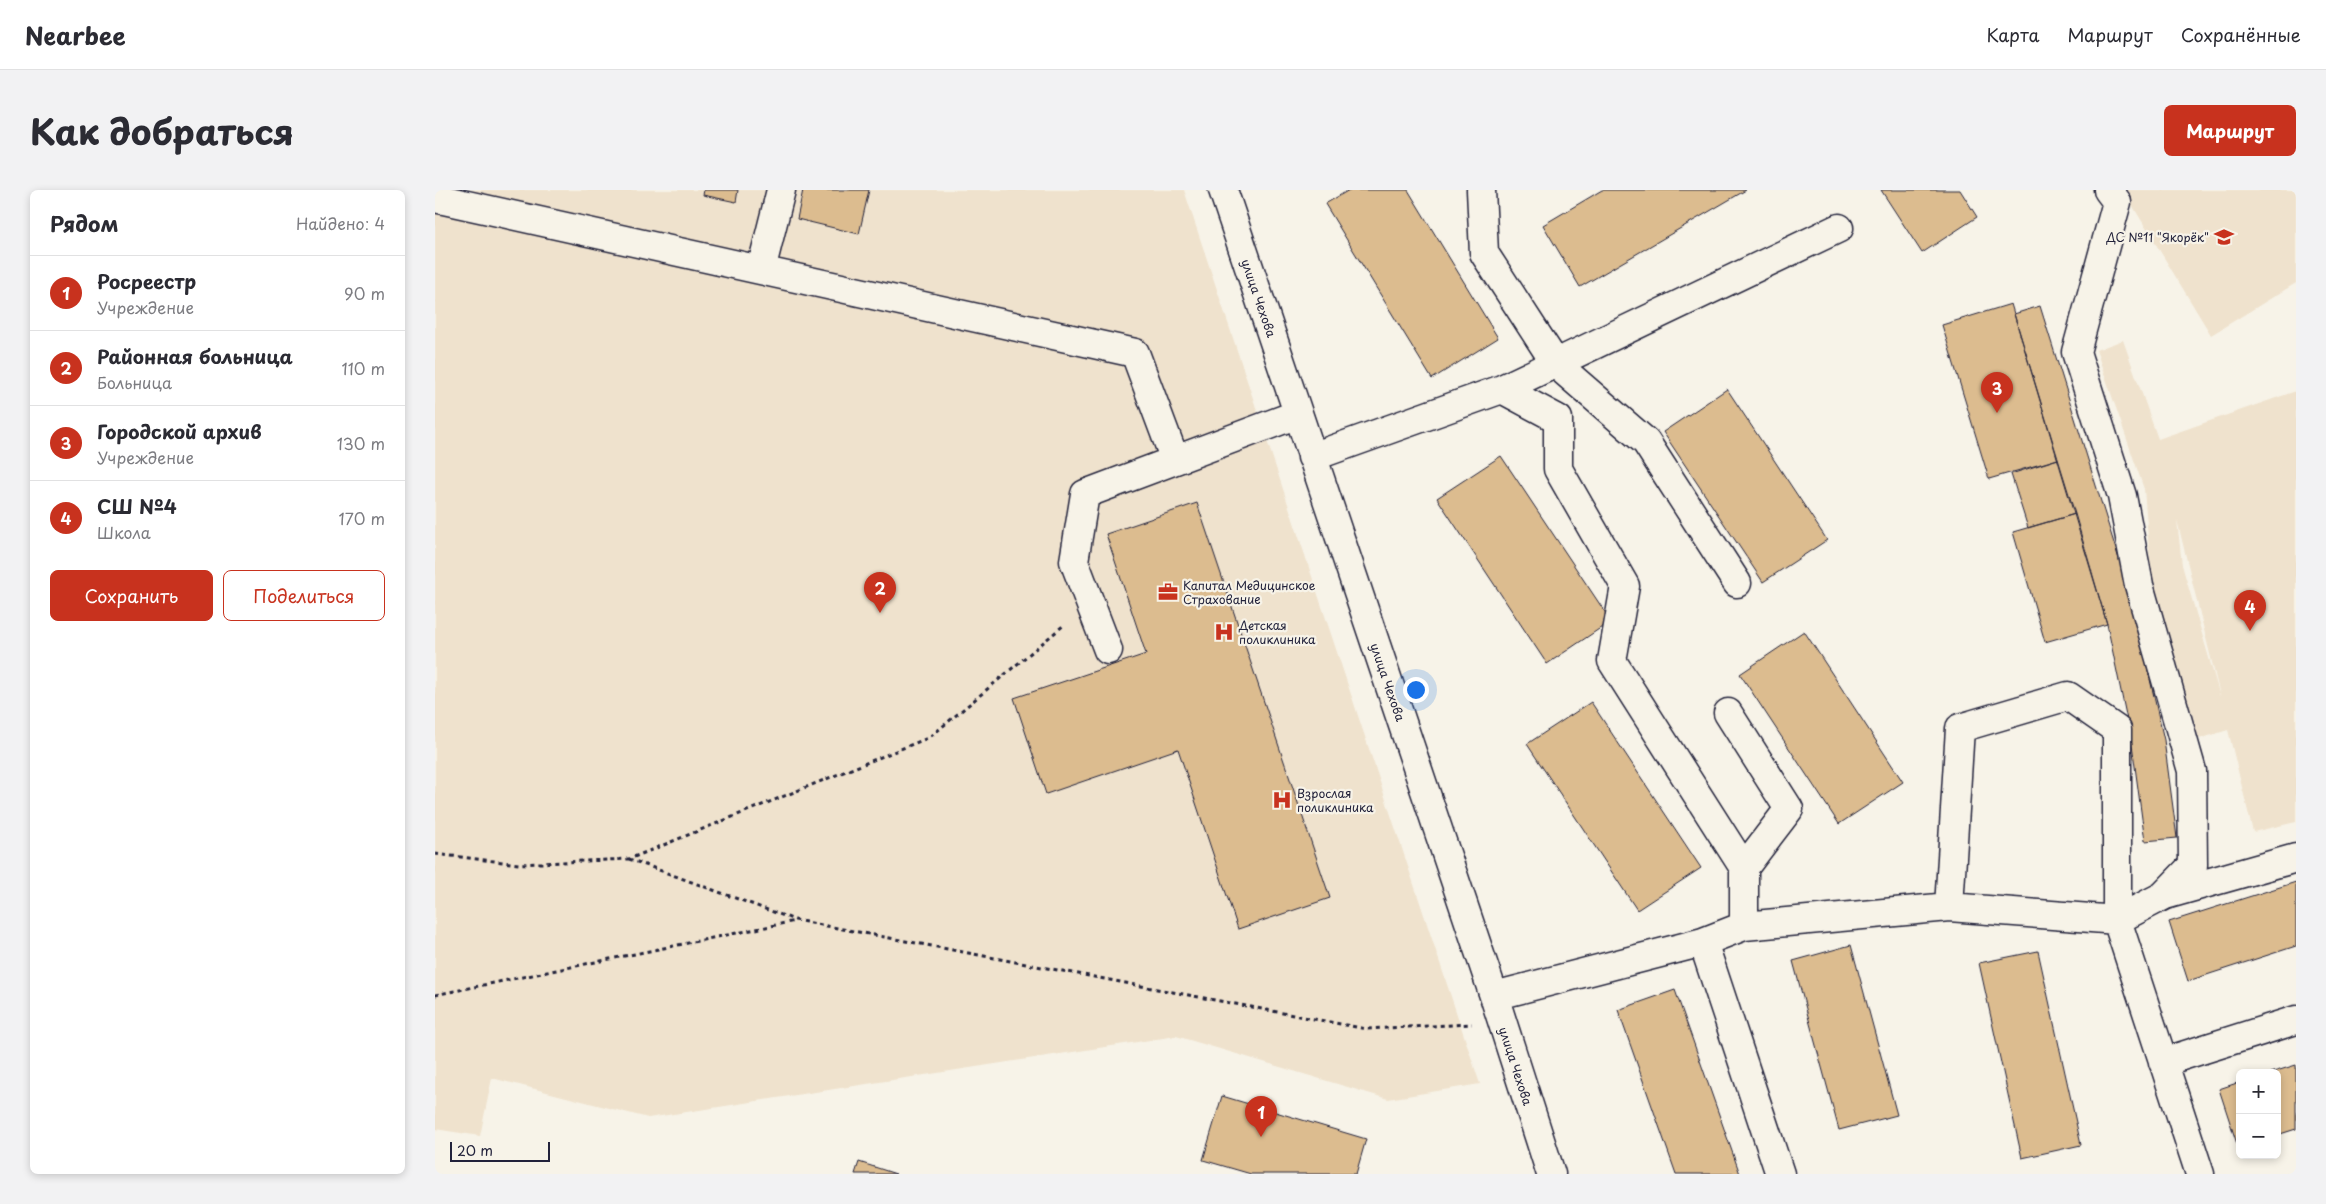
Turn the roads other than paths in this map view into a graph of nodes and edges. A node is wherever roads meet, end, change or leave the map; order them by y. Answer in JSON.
{"nodes":[{"id":1,"x":781,"y":190,"type":"edge"},
{"id":2,"x":1223,"y":190,"type":"edge"},
{"id":3,"x":1481,"y":190,"type":"edge"},
{"id":4,"x":2108,"y":190,"type":"edge"},
{"id":5,"x":440,"y":196,"type":"edge"},
{"id":6,"x":1839,"y":228,"type":"dead end"},
{"id":7,"x":761,"y":270,"type":"junction"},
{"id":8,"x":1556,"y":364,"type":"junction"},
{"id":9,"x":1502,"y":389,"type":"junction"},
{"id":10,"x":1298,"y":414,"type":"junction"},
{"id":11,"x":1312,"y":457,"type":"junction"},
{"id":12,"x":1175,"y":460,"type":"junction"},
{"id":13,"x":1737,"y":583,"type":"dead end"},
{"id":14,"x":1108,"y":650,"type":"dead end"},
{"id":15,"x":1728,"y":713,"type":"dead end"},
{"id":16,"x":2296,"y":858,"type":"edge"},
{"id":17,"x":1744,"y":868,"type":"junction"},
{"id":18,"x":2163,"y":896,"type":"junction"},
{"id":19,"x":1949,"y":907,"type":"junction"},
{"id":20,"x":2117,"y":920,"type":"junction"},
{"id":21,"x":1744,"y":926,"type":"junction"},
{"id":22,"x":1703,"y":942,"type":"junction"},
{"id":23,"x":1494,"y":996,"type":"junction"},
{"id":24,"x":2296,"y":1020,"type":"edge"},
{"id":25,"x":2163,"y":1062,"type":"junction"},
{"id":26,"x":1551,"y":1174,"type":"edge"},
{"id":27,"x":1780,"y":1174,"type":"edge"},
{"id":28,"x":2200,"y":1174,"type":"edge"}],
"edges":[{"from":1,"to":7,"type":"street"},
{"from":2,"to":10,"type":"street","name":"улица Чехова"},
{"from":3,"to":8,"type":"street"},
{"from":4,"to":18,"type":"street"},
{"from":5,"to":7,"type":"street"},
{"from":6,"to":8,"type":"street"},
{"from":7,"to":12,"type":"street"},
{"from":8,"to":9,"type":"street"},
{"from":8,"to":13,"type":"street"},
{"from":9,"to":11,"type":"street"},
{"from":9,"to":17,"type":"street"},
{"from":10,"to":11,"type":"street","name":"улица Чехова"},
{"from":10,"to":12,"type":"street"},
{"from":11,"to":23,"type":"street","name":"улица Чехова"},
{"from":12,"to":14,"type":"street"},
{"from":15,"to":17,"type":"street"},
{"from":16,"to":18,"type":"street"},
{"from":17,"to":21,"type":"street"},
{"from":18,"to":20,"type":"street"},
{"from":19,"to":20,"type":"street"},
{"from":19,"to":20,"type":"street"},
{"from":19,"to":21,"type":"street"},
{"from":20,"to":25,"type":"street"},
{"from":21,"to":22,"type":"street"},
{"from":22,"to":23,"type":"street"},
{"from":22,"to":27,"type":"street"},
{"from":23,"to":26,"type":"street","name":"улица Чехова"},
{"from":24,"to":25,"type":"street"},
{"from":25,"to":28,"type":"street"}]}
